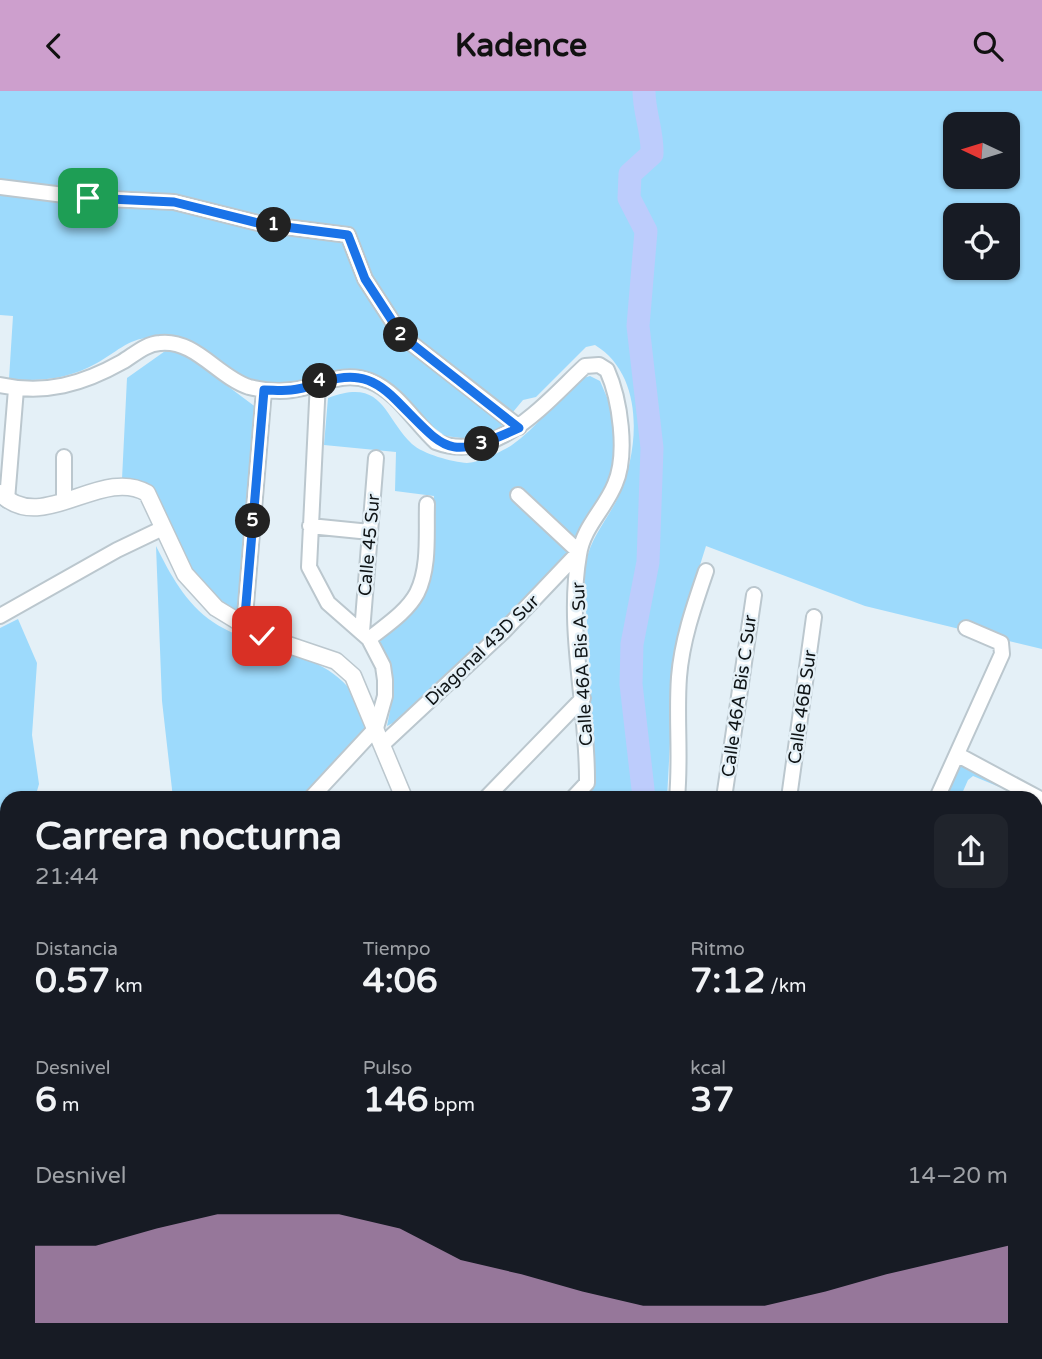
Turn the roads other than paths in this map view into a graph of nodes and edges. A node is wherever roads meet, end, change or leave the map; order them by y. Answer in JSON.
{"nodes":[{"id":1,"x":0,"y":187,"type":"edge"},
{"id":2,"x":318,"y":381,"type":"junction"},
{"id":3,"x":0,"y":385,"type":"edge"},
{"id":4,"x":16,"y":389,"type":"junction"},
{"id":5,"x":264,"y":390,"type":"junction"},
{"id":6,"x":519,"y":428,"type":"junction"},
{"id":7,"x":64,"y":457,"type":"dead end"},
{"id":8,"x":376,"y":458,"type":"dead end"},
{"id":9,"x":518,"y":495,"type":"dead end"},
{"id":10,"x":3,"y":497,"type":"edge"},
{"id":11,"x":64,"y":501,"type":"junction"},
{"id":12,"x":427,"y":504,"type":"dead end"},
{"id":13,"x":310,"y":526,"type":"junction"},
{"id":14,"x":163,"y":528,"type":"junction"},
{"id":15,"x":370,"y":532,"type":"junction"},
{"id":16,"x":579,"y":552,"type":"junction"},
{"id":17,"x":706,"y":571,"type":"dead end"},
{"id":18,"x":754,"y":595,"type":"dead end"},
{"id":19,"x":0,"y":616,"type":"edge"},
{"id":20,"x":814,"y":617,"type":"dead end"},
{"id":21,"x":244,"y":628,"type":"junction"},
{"id":22,"x":966,"y":628,"type":"dead end"},
{"id":23,"x":365,"y":636,"type":"junction"},
{"id":24,"x":583,"y":698,"type":"junction"},
{"id":25,"x":376,"y":728,"type":"junction"},
{"id":26,"x":383,"y":744,"type":"junction"},
{"id":27,"x":958,"y":755,"type":"junction"},
{"id":28,"x":318,"y":791,"type":"edge"},
{"id":29,"x":401,"y":791,"type":"edge"},
{"id":30,"x":493,"y":791,"type":"edge"},
{"id":31,"x":580,"y":791,"type":"edge"},
{"id":32,"x":678,"y":791,"type":"edge"},
{"id":33,"x":725,"y":791,"type":"edge"},
{"id":34,"x":790,"y":791,"type":"edge"},
{"id":35,"x":940,"y":791,"type":"edge"},
{"id":36,"x":1025,"y":791,"type":"edge"}],
"edges":[{"from":1,"to":6,"type":"street"},
{"from":2,"to":5,"type":"street"},
{"from":2,"to":6,"type":"street"},
{"from":2,"to":13,"type":"street"},
{"from":3,"to":4,"type":"street"},
{"from":4,"to":5,"type":"street"},
{"from":4,"to":10,"type":"street"},
{"from":5,"to":21,"type":"street"},
{"from":6,"to":16,"type":"street","name":"Calle 46A Bis A Sur"},
{"from":7,"to":11,"type":"street"},
{"from":8,"to":15,"type":"street","name":"Calle 45 Sur"},
{"from":9,"to":16,"type":"street"},
{"from":10,"to":11,"type":"street"},
{"from":11,"to":14,"type":"street"},
{"from":12,"to":23,"type":"street"},
{"from":13,"to":15,"type":"street"},
{"from":13,"to":23,"type":"street"},
{"from":14,"to":19,"type":"street"},
{"from":14,"to":21,"type":"street"},
{"from":15,"to":23,"type":"street","name":"Calle 45 Sur"},
{"from":16,"to":24,"type":"street","name":"Calle 46A Bis A Sur"},
{"from":16,"to":26,"type":"street","name":"Diagonal 43D Sur"},
{"from":17,"to":32,"type":"street"},
{"from":18,"to":33,"type":"street","name":"Calle 46A Bis C Sur"},
{"from":20,"to":34,"type":"street","name":"Calle 46B Sur"},
{"from":21,"to":25,"type":"street"},
{"from":22,"to":27,"type":"street"},
{"from":23,"to":25,"type":"street","name":"Calle 45 Sur"},
{"from":24,"to":30,"type":"street"},
{"from":24,"to":31,"type":"street","name":"Calle 46A Bis A Sur"},
{"from":25,"to":26,"type":"street"},
{"from":25,"to":28,"type":"street"},
{"from":26,"to":29,"type":"street"},
{"from":27,"to":35,"type":"street"},
{"from":27,"to":36,"type":"street"}]}
